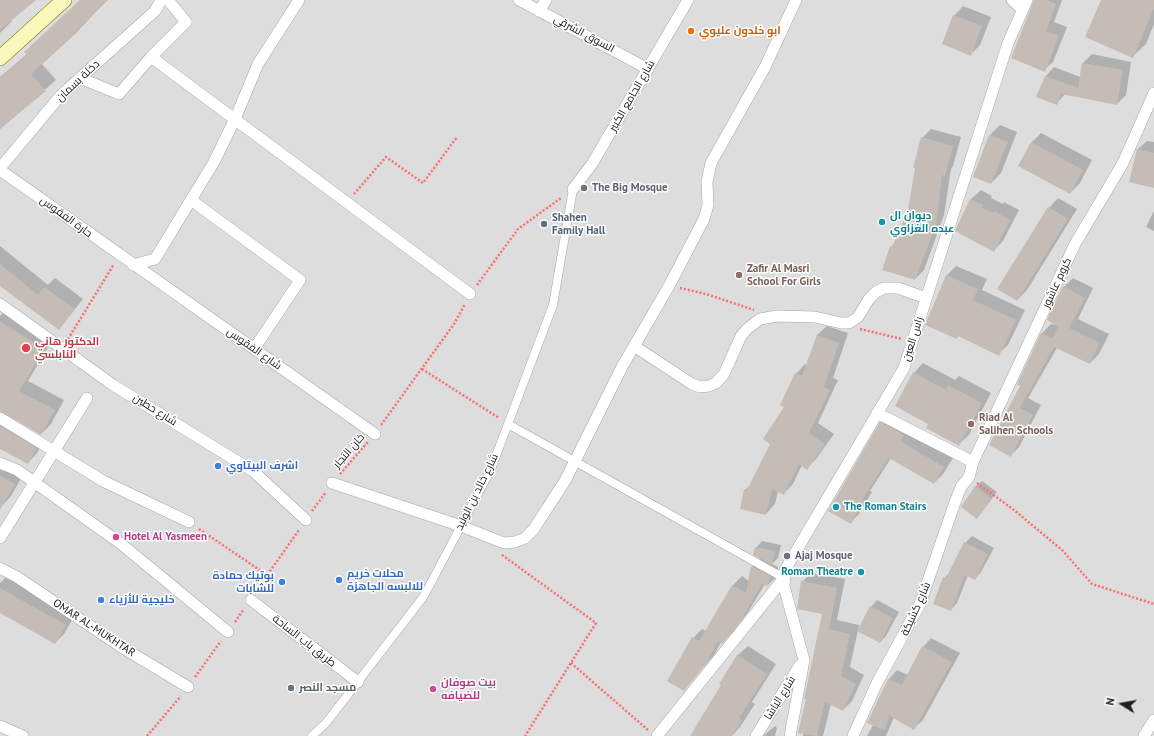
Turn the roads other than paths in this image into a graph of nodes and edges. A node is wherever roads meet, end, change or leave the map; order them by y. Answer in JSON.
{"nodes":[{"id":1,"x":64,"y":0,"type":"edge"},
{"id":2,"x":161,"y":0,"type":"edge"},
{"id":3,"x":168,"y":0,"type":"edge"},
{"id":4,"x":299,"y":0,"type":"edge"},
{"id":5,"x":519,"y":0,"type":"edge"},
{"id":6,"x":546,"y":0,"type":"edge"},
{"id":7,"x":688,"y":0,"type":"edge"},
{"id":8,"x":796,"y":0,"type":"edge"},
{"id":9,"x":1012,"y":0,"type":"edge"},
{"id":10,"x":1025,"y":5,"type":"edge"},
{"id":11,"x":539,"y":11,"type":"junction"},
{"id":12,"x":150,"y":57,"type":"junction"},
{"id":13,"x":0,"y":58,"type":"edge"},
{"id":14,"x":648,"y":69,"type":"junction"},
{"id":15,"x":80,"y":78,"type":"junction"},
{"id":16,"x":1154,"y":93,"type":"edge"},
{"id":17,"x":235,"y":120,"type":"junction"},
{"id":18,"x":0,"y":169,"type":"edge"},
{"id":19,"x":573,"y":189,"type":"joint"},
{"id":20,"x":191,"y":200,"type":"junction"},
{"id":21,"x":133,"y":265,"type":"junction"},
{"id":22,"x":470,"y":294,"type":"road end"},
{"id":23,"x":926,"y":298,"type":"junction"},
{"id":24,"x":0,"y":304,"type":"edge"},
{"id":25,"x":634,"y":346,"type":"junction"},
{"id":26,"x":254,"y":349,"type":"junction"},
{"id":27,"x":87,"y":398,"type":"dead end"},
{"id":28,"x":877,"y":413,"type":"junction"},
{"id":29,"x":0,"y":418,"type":"edge"},
{"id":30,"x":508,"y":424,"type":"junction"},
{"id":31,"x":375,"y":434,"type":"road end"},
{"id":32,"x":55,"y":451,"type":"junction"},
{"id":33,"x":574,"y":461,"type":"junction"},
{"id":34,"x":973,"y":462,"type":"junction"},
{"id":35,"x":0,"y":463,"type":"edge"},
{"id":36,"x":969,"y":477,"type":"joint"},
{"id":37,"x":35,"y":483,"type":"junction"},
{"id":38,"x":332,"y":483,"type":"road end"},
{"id":39,"x":306,"y":520,"type":"road end"},
{"id":40,"x":188,"y":522,"type":"road end"},
{"id":41,"x":461,"y":526,"type":"junction"},
{"id":42,"x":0,"y":538,"type":"edge"},
{"id":43,"x":0,"y":568,"type":"edge"},
{"id":44,"x":784,"y":578,"type":"junction"},
{"id":45,"x":251,"y":600,"type":"road end"},
{"id":46,"x":228,"y":632,"type":"road end"},
{"id":47,"x":804,"y":660,"type":"junction"},
{"id":48,"x":358,"y":682,"type":"junction"},
{"id":49,"x":188,"y":687,"type":"road end"},
{"id":50,"x":1154,"y":720,"type":"edge"},
{"id":51,"x":0,"y":726,"type":"edge"},
{"id":52,"x":653,"y":733,"type":"edge"},
{"id":53,"x":23,"y":736,"type":"edge"},
{"id":54,"x":312,"y":736,"type":"edge"},
{"id":55,"x":756,"y":736,"type":"edge"},
{"id":56,"x":790,"y":736,"type":"edge"},
{"id":57,"x":853,"y":736,"type":"edge"},
{"id":58,"x":1144,"y":736,"type":"edge"}],
"edges":[{"from":1,"to":13,"type":"main road"},
{"from":2,"to":15,"type":"street","name":"دخلة بسمان"},
{"from":3,"to":12,"type":"street"},
{"from":4,"to":17,"type":"street"},
{"from":5,"to":11,"type":"street","name":"السوق الشرقي"},
{"from":6,"to":11,"type":"street"},
{"from":7,"to":14,"type":"street","name":"شارع الجامع الكبير"},
{"from":8,"to":25,"type":"street"},
{"from":9,"to":10,"type":"street"},
{"from":10,"to":23,"type":"street","name":"راس العين"},
{"from":11,"to":14,"type":"street","name":"السوق الشرقي"},
{"from":12,"to":15,"type":"street"},
{"from":12,"to":17,"type":"street"},
{"from":14,"to":19,"type":"street","name":"شارع الجامع الكبير"},
{"from":15,"to":18,"type":"street","name":"دخلة بسمان"},
{"from":16,"to":34,"type":"street","name":"كروم عاشور"},
{"from":17,"to":20,"type":"street"},
{"from":17,"to":22,"type":"street"},
{"from":18,"to":21,"type":"street","name":"حارة الفقوس"},
{"from":19,"to":30,"type":"street","name":"شارع خالد بن الوليد"},
{"from":20,"to":21,"type":"street"},
{"from":20,"to":26,"type":"street"},
{"from":21,"to":26,"type":"street","name":"شارع الفقوس"},
{"from":23,"to":25,"type":"street"},
{"from":23,"to":28,"type":"street","name":"راس العين"},
{"from":24,"to":39,"type":"street","name":"شارع حطين"},
{"from":25,"to":33,"type":"street"},
{"from":26,"to":31,"type":"street","name":"شارع الفقوس"},
{"from":27,"to":32,"type":"street"},
{"from":28,"to":34,"type":"street"},
{"from":28,"to":44,"type":"street","name":"راس العين"},
{"from":29,"to":32,"type":"street"},
{"from":30,"to":33,"type":"street"},
{"from":30,"to":41,"type":"street","name":"شارع خالد بن الوليد"},
{"from":32,"to":37,"type":"street"},
{"from":32,"to":40,"type":"street"},
{"from":33,"to":41,"type":"street"},
{"from":33,"to":44,"type":"street"},
{"from":34,"to":36,"type":"street","name":"كروم عاشور"},
{"from":35,"to":37,"type":"street"},
{"from":36,"to":57,"type":"street","name":"شارع كشيكة"},
{"from":37,"to":42,"type":"street"},
{"from":37,"to":46,"type":"street"},
{"from":38,"to":41,"type":"street"},
{"from":41,"to":48,"type":"street","name":"شارع خالد بن الوليد"},
{"from":43,"to":49,"type":"street","name":"OMAR AL-MUKHTAR"},
{"from":44,"to":47,"type":"street","name":"راس العين"},
{"from":44,"to":52,"type":"street"},
{"from":45,"to":48,"type":"street","name":"طريق باب الساحة"},
{"from":47,"to":55,"type":"street","name":"شارع الباشا"},
{"from":47,"to":56,"type":"street"},
{"from":48,"to":54,"type":"street","name":"شارع خالد بن الوليد"},
{"from":50,"to":58,"type":"street"},
{"from":51,"to":53,"type":"street"}]}
